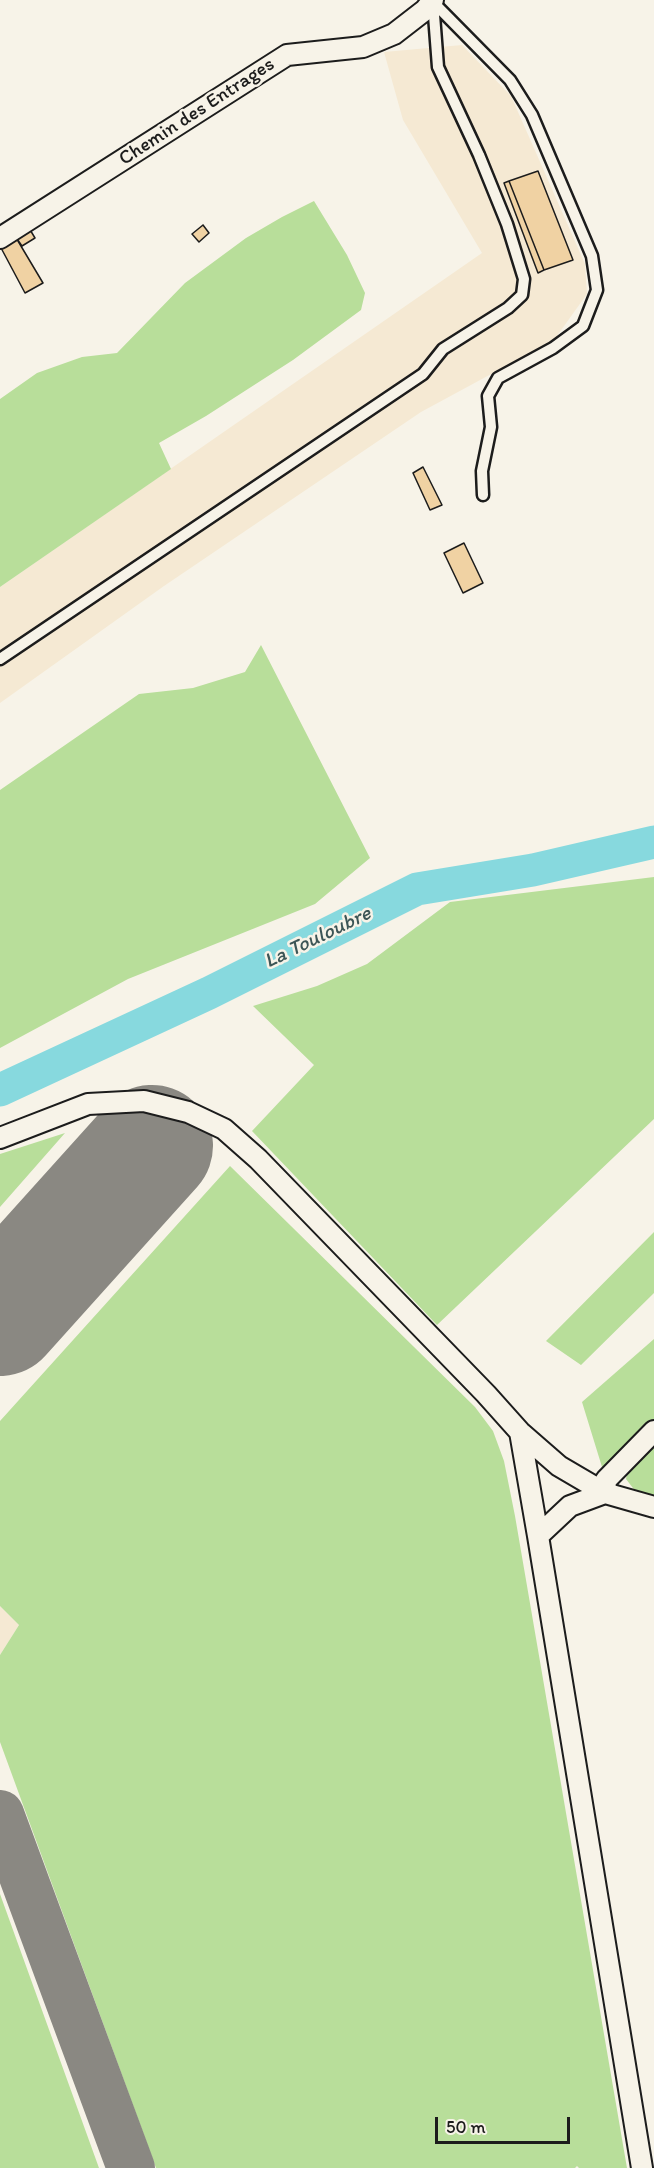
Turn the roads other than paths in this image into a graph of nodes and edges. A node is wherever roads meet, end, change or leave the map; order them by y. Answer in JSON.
{"nodes":[{"id":1,"x":433,"y":1,"type":"edge"},
{"id":2,"x":0,"y":238,"type":"edge"},
{"id":3,"x":483,"y":495,"type":"dead end"},
{"id":4,"x":0,"y":659,"type":"edge"},
{"id":5,"x":0,"y":1138,"type":"edge"},
{"id":6,"x":654,"y":1431,"type":"edge"},
{"id":7,"x":520,"y":1432,"type":"junction"},
{"id":8,"x":605,"y":1493,"type":"junction"},
{"id":9,"x":654,"y":1507,"type":"edge"},
{"id":10,"x":538,"y":1536,"type":"junction"},
{"id":11,"x":642,"y":2168,"type":"edge"}],
"edges":[{"from":1,"to":2,"type":"street","name":"Chemin des Entrages"},
{"from":1,"to":3,"type":"lane"},
{"from":1,"to":4,"type":"lane"},
{"from":5,"to":7,"type":"street"},
{"from":6,"to":8,"type":"street"},
{"from":7,"to":8,"type":"street"},
{"from":7,"to":10,"type":"street"},
{"from":8,"to":9,"type":"street"},
{"from":8,"to":10,"type":"street"},
{"from":10,"to":11,"type":"street"}]}
